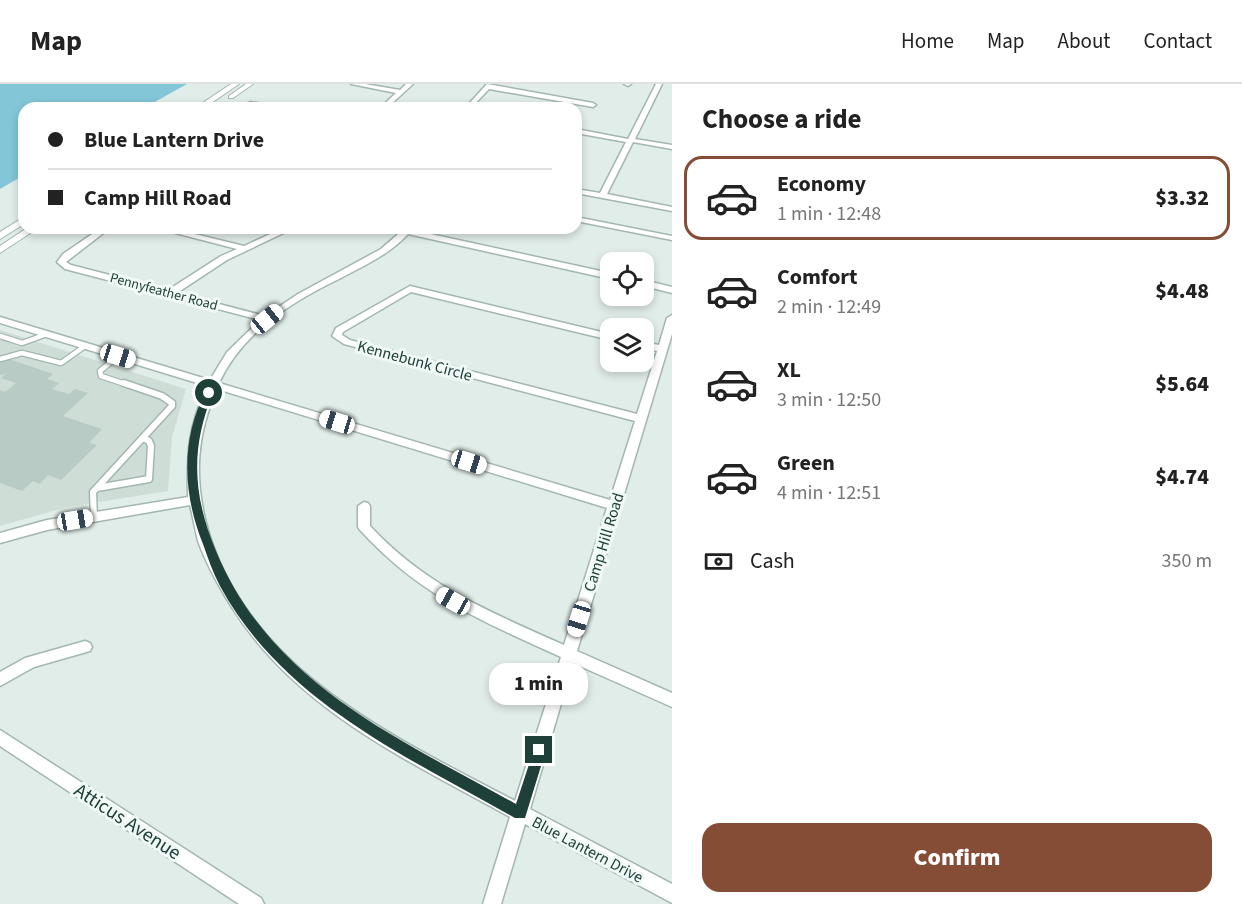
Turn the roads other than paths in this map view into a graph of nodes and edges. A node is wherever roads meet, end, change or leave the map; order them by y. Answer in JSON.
{"nodes":[{"id":1,"x":236,"y":84,"type":"edge"},
{"id":2,"x":250,"y":84,"type":"edge"},
{"id":3,"x":354,"y":84,"type":"edge"},
{"id":4,"x":410,"y":84,"type":"edge"},
{"id":5,"x":660,"y":84,"type":"edge"},
{"id":6,"x":489,"y":85,"type":"edge"},
{"id":7,"x":401,"y":92,"type":"junction"},
{"id":8,"x":208,"y":102,"type":"edge"},
{"id":9,"x":223,"y":102,"type":"edge"},
{"id":10,"x":390,"y":102,"type":"edge"},
{"id":11,"x":473,"y":102,"type":"edge"},
{"id":12,"x":577,"y":102,"type":"edge"},
{"id":13,"x":582,"y":103,"type":"edge"},
{"id":14,"x":593,"y":105,"type":"dead end"},
{"id":15,"x":582,"y":132,"type":"edge"},
{"id":16,"x":631,"y":140,"type":"junction"},
{"id":17,"x":672,"y":147,"type":"edge"},
{"id":18,"x":582,"y":192,"type":"edge"},
{"id":19,"x":602,"y":196,"type":"junction"},
{"id":20,"x":672,"y":209,"type":"edge"},
{"id":21,"x":582,"y":220,"type":"edge"},
{"id":22,"x":18,"y":224,"type":"edge"},
{"id":23,"x":24,"y":234,"type":"edge"},
{"id":24,"x":97,"y":234,"type":"edge"},
{"id":25,"x":185,"y":234,"type":"edge"},
{"id":26,"x":276,"y":234,"type":"edge"},
{"id":27,"x":403,"y":234,"type":"edge"},
{"id":28,"x":426,"y":234,"type":"edge"},
{"id":29,"x":0,"y":236,"type":"edge"},
{"id":30,"x":672,"y":238,"type":"edge"},
{"id":31,"x":244,"y":248,"type":"junction"},
{"id":32,"x":0,"y":250,"type":"edge"},
{"id":33,"x":600,"y":274,"type":"edge"},
{"id":34,"x":654,"y":286,"type":"edge"},
{"id":35,"x":672,"y":290,"type":"edge"},
{"id":36,"x":170,"y":293,"type":"junction"},
{"id":37,"x":672,"y":318,"type":"edge"},
{"id":38,"x":267,"y":319,"type":"junction"},
{"id":39,"x":0,"y":320,"type":"edge"},
{"id":40,"x":48,"y":334,"type":"junction"},
{"id":41,"x":600,"y":335,"type":"edge"},
{"id":42,"x":0,"y":336,"type":"edge"},
{"id":43,"x":85,"y":346,"type":"junction"},
{"id":44,"x":654,"y":348,"type":"edge"},
{"id":45,"x":662,"y":350,"type":"junction"},
{"id":46,"x":118,"y":356,"type":"junction"},
{"id":47,"x":0,"y":359,"type":"edge"},
{"id":48,"x":212,"y":384,"type":"junction"},
{"id":49,"x":641,"y":419,"type":"junction"},
{"id":50,"x":143,"y":438,"type":"junction"},
{"id":51,"x":97,"y":488,"type":"junction"},
{"id":52,"x":194,"y":500,"type":"junction"},
{"id":53,"x":364,"y":506,"type":"dead end"},
{"id":54,"x":614,"y":506,"type":"junction"},
{"id":55,"x":94,"y":517,"type":"junction"},
{"id":56,"x":0,"y":538,"type":"edge"},
{"id":57,"x":85,"y":647,"type":"dead end"},
{"id":58,"x":569,"y":654,"type":"junction"},
{"id":59,"x":0,"y":680,"type":"edge"},
{"id":60,"x":672,"y":700,"type":"edge"},
{"id":61,"x":0,"y":737,"type":"edge"},
{"id":62,"x":520,"y":813,"type":"junction"},
{"id":63,"x":672,"y":894,"type":"edge"},
{"id":64,"x":255,"y":904,"type":"edge"},
{"id":65,"x":492,"y":904,"type":"edge"}],
"edges":[{"from":1,"to":8,"type":"street"},
{"from":2,"to":9,"type":"street"},
{"from":3,"to":7,"type":"street"},
{"from":4,"to":7,"type":"street"},
{"from":5,"to":16,"type":"street"},
{"from":6,"to":11,"type":"street"},
{"from":6,"to":12,"type":"street"},
{"from":7,"to":10,"type":"street"},
{"from":13,"to":14,"type":"street"},
{"from":15,"to":16,"type":"street"},
{"from":16,"to":17,"type":"street"},
{"from":16,"to":19,"type":"street"},
{"from":18,"to":19,"type":"street"},
{"from":19,"to":20,"type":"street"},
{"from":21,"to":30,"type":"street"},
{"from":22,"to":29,"type":"street"},
{"from":23,"to":32,"type":"street"},
{"from":24,"to":36,"type":"street","name":"Pennyfeather Road"},
{"from":25,"to":31,"type":"street"},
{"from":26,"to":31,"type":"street"},
{"from":27,"to":38,"type":"street","name":"Blue Lantern Drive"},
{"from":28,"to":33,"type":"street"},
{"from":31,"to":36,"type":"street"},
{"from":34,"to":35,"type":"street"},
{"from":36,"to":38,"type":"street","name":"Pennyfeather Road"},
{"from":37,"to":45,"type":"street","name":"Camp Hill Road"},
{"from":38,"to":48,"type":"street","name":"Blue Lantern Drive"},
{"from":39,"to":40,"type":"street"},
{"from":40,"to":42,"type":"lane"},
{"from":40,"to":43,"type":"street"},
{"from":41,"to":49,"type":"street","name":"Kennebunk Circle"},
{"from":43,"to":46,"type":"street"},
{"from":43,"to":47,"type":"lane"},
{"from":44,"to":45,"type":"street"},
{"from":45,"to":49,"type":"street","name":"Camp Hill Road"},
{"from":46,"to":48,"type":"street"},
{"from":46,"to":50,"type":"lane"},
{"from":48,"to":52,"type":"street","name":"Blue Lantern Drive"},
{"from":48,"to":54,"type":"street"},
{"from":49,"to":54,"type":"street","name":"Camp Hill Road"},
{"from":50,"to":51,"type":"lane"},
{"from":50,"to":51,"type":"lane"},
{"from":51,"to":55,"type":"lane"},
{"from":52,"to":55,"type":"street"},
{"from":52,"to":62,"type":"street","name":"Blue Lantern Drive"},
{"from":53,"to":58,"type":"street"},
{"from":54,"to":58,"type":"street","name":"Camp Hill Road"},
{"from":55,"to":56,"type":"street"},
{"from":57,"to":59,"type":"street"},
{"from":58,"to":60,"type":"street"},
{"from":58,"to":62,"type":"street","name":"Camp Hill Road"},
{"from":61,"to":64,"type":"street","name":"Atticus Avenue"},
{"from":62,"to":63,"type":"street","name":"Blue Lantern Drive"},
{"from":62,"to":65,"type":"street","name":"Camp Hill Road"}]}
